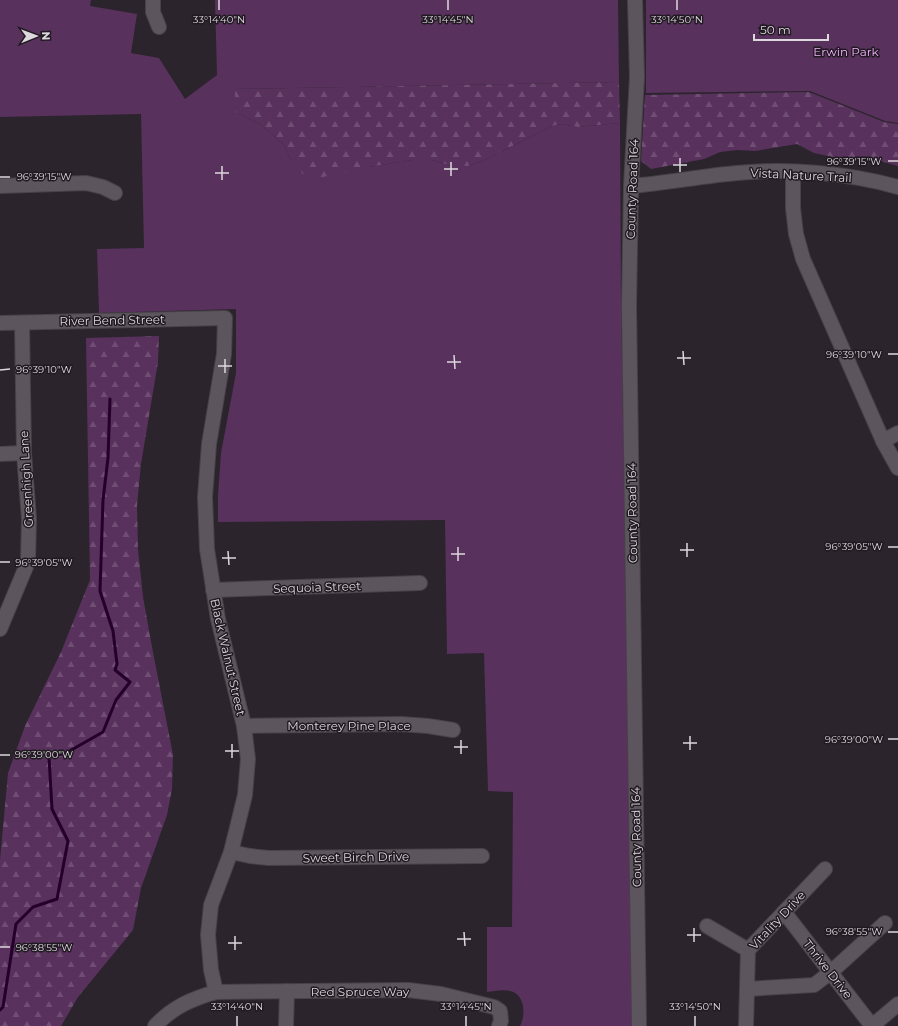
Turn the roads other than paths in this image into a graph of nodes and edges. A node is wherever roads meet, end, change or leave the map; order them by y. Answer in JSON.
{"nodes":[{"id":1,"x":153,"y":0,"type":"edge"},
{"id":2,"x":635,"y":0,"type":"edge"},
{"id":3,"x":159,"y":27,"type":"dead end"},
{"id":4,"x":793,"y":173,"type":"junction"},
{"id":5,"x":0,"y":186,"type":"edge"},
{"id":6,"x":631,"y":186,"type":"junction"},
{"id":7,"x":898,"y":188,"type":"edge"},
{"id":8,"x":115,"y":193,"type":"dead end"},
{"id":9,"x":225,"y":318,"type":"joint"},
{"id":10,"x":0,"y":323,"type":"edge"},
{"id":11,"x":22,"y":323,"type":"junction"},
{"id":12,"x":898,"y":433,"type":"edge"},
{"id":13,"x":883,"y":441,"type":"junction"},
{"id":14,"x":24,"y":453,"type":"junction"},
{"id":15,"x":0,"y":454,"type":"edge"},
{"id":16,"x":898,"y":468,"type":"edge"},
{"id":17,"x":420,"y":584,"type":"dead end"},
{"id":18,"x":213,"y":590,"type":"junction"},
{"id":19,"x":4,"y":609,"type":"edge"},
{"id":20,"x":0,"y":629,"type":"edge"},
{"id":21,"x":244,"y":726,"type":"junction"},
{"id":22,"x":453,"y":730,"type":"dead end"},
{"id":23,"x":232,"y":852,"type":"junction"},
{"id":24,"x":482,"y":856,"type":"dead end"},
{"id":25,"x":825,"y":869,"type":"dead end"},
{"id":26,"x":784,"y":912,"type":"junction"},
{"id":27,"x":885,"y":923,"type":"dead end"},
{"id":28,"x":707,"y":926,"type":"dead end"},
{"id":29,"x":748,"y":950,"type":"junction"},
{"id":30,"x":831,"y":972,"type":"junction"},
{"id":31,"x":747,"y":989,"type":"junction"},
{"id":32,"x":287,"y":991,"type":"junction"},
{"id":33,"x":216,"y":992,"type":"junction"},
{"id":34,"x":898,"y":1004,"type":"edge"},
{"id":35,"x":156,"y":1026,"type":"edge"},
{"id":36,"x":286,"y":1026,"type":"edge"},
{"id":37,"x":499,"y":1026,"type":"edge"},
{"id":38,"x":639,"y":1026,"type":"edge"},
{"id":39,"x":746,"y":1026,"type":"edge"},
{"id":40,"x":872,"y":1026,"type":"edge"}],
"edges":[{"from":1,"to":3,"type":"street"},
{"from":2,"to":6,"type":"street","name":"County Road 164"},
{"from":4,"to":6,"type":"street","name":"Vista Nature Trail"},
{"from":4,"to":7,"type":"street","name":"Vista Nature Trail"},
{"from":4,"to":13,"type":"street"},
{"from":5,"to":8,"type":"street"},
{"from":6,"to":38,"type":"street","name":"County Road 164"},
{"from":9,"to":11,"type":"street","name":"River Bend Street"},
{"from":9,"to":18,"type":"street","name":"Black Walnut Street"},
{"from":10,"to":11,"type":"street","name":"River Bend Street"},
{"from":11,"to":14,"type":"street","name":"Greenhigh Lane"},
{"from":12,"to":13,"type":"street"},
{"from":13,"to":16,"type":"street"},
{"from":14,"to":15,"type":"street"},
{"from":14,"to":19,"type":"street","name":"Greenhigh Lane"},
{"from":17,"to":18,"type":"street","name":"Sequoia Street"},
{"from":18,"to":21,"type":"street","name":"Black Walnut Street"},
{"from":19,"to":20,"type":"street","name":"Greenhigh Lane"},
{"from":21,"to":22,"type":"street","name":"Monterey Pine Place"},
{"from":21,"to":23,"type":"street","name":"Black Walnut Street"},
{"from":23,"to":24,"type":"street","name":"Sweet Birch Drive"},
{"from":23,"to":33,"type":"street","name":"Black Walnut Street"},
{"from":25,"to":26,"type":"street","name":"Vitality Drive"},
{"from":26,"to":29,"type":"street","name":"Vitality Drive"},
{"from":26,"to":30,"type":"street","name":"Thrive Drive"},
{"from":27,"to":30,"type":"street"},
{"from":28,"to":29,"type":"street"},
{"from":29,"to":31,"type":"street","name":"Vitality Drive"},
{"from":30,"to":31,"type":"street"},
{"from":30,"to":40,"type":"street","name":"Thrive Drive"},
{"from":31,"to":39,"type":"street","name":"Vitality Drive"},
{"from":32,"to":33,"type":"street","name":"Red Spruce Way"},
{"from":32,"to":36,"type":"street"},
{"from":32,"to":37,"type":"street","name":"Red Spruce Way"},
{"from":33,"to":35,"type":"street","name":"Red Spruce Way"},
{"from":34,"to":40,"type":"street"}]}
